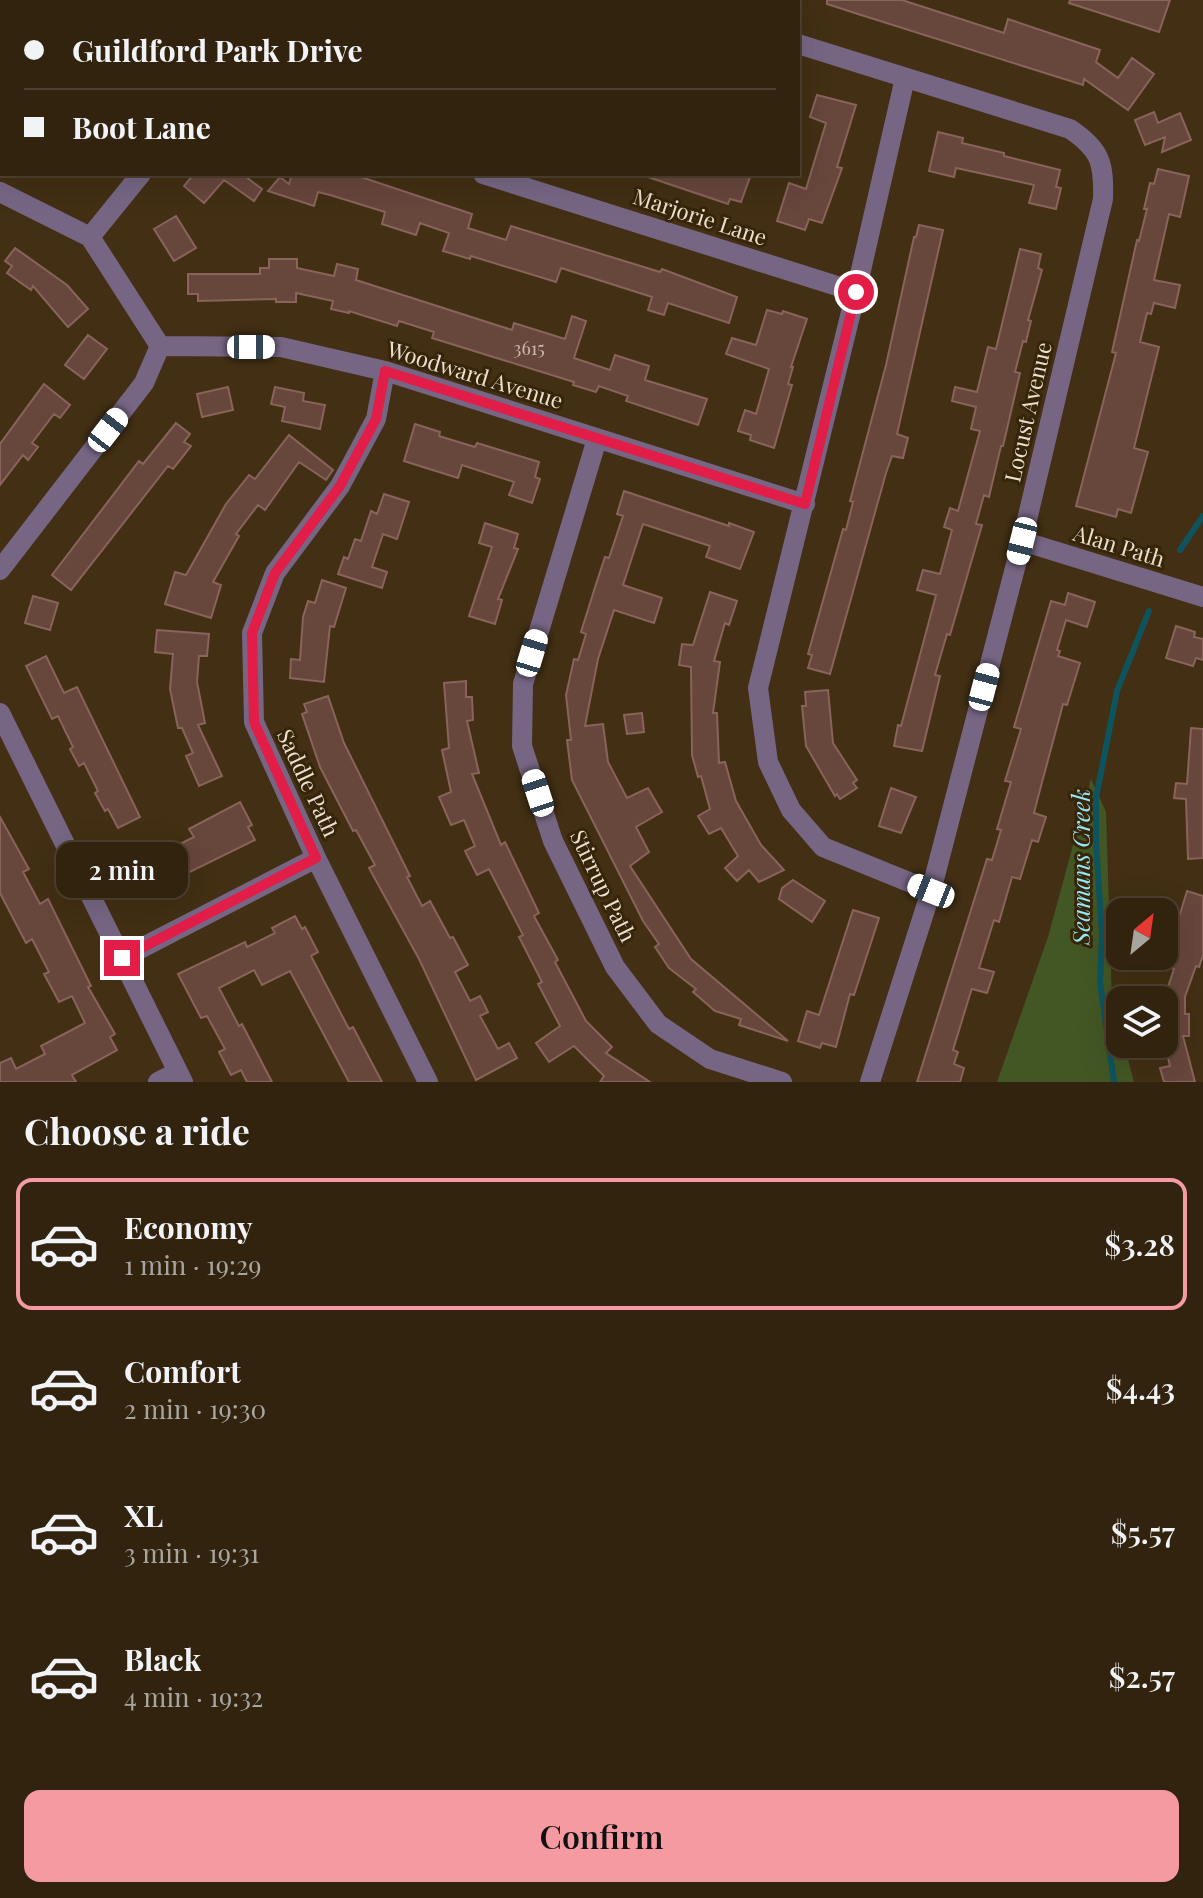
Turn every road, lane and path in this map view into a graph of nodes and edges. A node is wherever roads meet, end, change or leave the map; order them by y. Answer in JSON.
{"nodes":[{"id":1,"x":800,"y":45,"type":"edge"},
{"id":2,"x":905,"y":78,"type":"junction"},
{"id":3,"x":139,"y":176,"type":"edge"},
{"id":4,"x":489,"y":176,"type":"edge"},
{"id":5,"x":0,"y":192,"type":"edge"},
{"id":6,"x":90,"y":237,"type":"junction"},
{"id":7,"x":856,"y":292,"type":"junction"},
{"id":8,"x":160,"y":346,"type":"junction"},
{"id":9,"x":385,"y":371,"type":"junction"},
{"id":10,"x":597,"y":439,"type":"junction"},
{"id":11,"x":805,"y":504,"type":"junction"},
{"id":12,"x":1022,"y":541,"type":"junction"},
{"id":13,"x":0,"y":570,"type":"edge"},
{"id":14,"x":1203,"y":597,"type":"edge"},
{"id":15,"x":0,"y":713,"type":"edge"},
{"id":16,"x":316,"y":858,"type":"junction"},
{"id":17,"x":931,"y":891,"type":"junction"},
{"id":18,"x":122,"y":958,"type":"junction"},
{"id":19,"x":181,"y":1077,"type":"edge"},
{"id":20,"x":158,"y":1082,"type":"edge"},
{"id":21,"x":428,"y":1082,"type":"edge"},
{"id":22,"x":782,"y":1082,"type":"edge"},
{"id":23,"x":870,"y":1082,"type":"edge"}],
"edges":[{"from":1,"to":2,"type":"street","name":"Locust Avenue"},
{"from":2,"to":7,"type":"street"},
{"from":2,"to":12,"type":"street","name":"Locust Avenue"},
{"from":3,"to":6,"type":"street"},
{"from":4,"to":7,"type":"street","name":"Marjorie Lane"},
{"from":5,"to":6,"type":"street"},
{"from":6,"to":8,"type":"street"},
{"from":7,"to":11,"type":"street"},
{"from":8,"to":9,"type":"street","name":"Woodward Avenue"},
{"from":8,"to":13,"type":"street"},
{"from":9,"to":10,"type":"street","name":"Woodward Avenue"},
{"from":9,"to":16,"type":"street","name":"Saddle Path"},
{"from":10,"to":11,"type":"street","name":"Woodward Avenue"},
{"from":10,"to":22,"type":"street","name":"Stirrup Path"},
{"from":11,"to":17,"type":"street"},
{"from":12,"to":14,"type":"street","name":"Alan Path"},
{"from":12,"to":17,"type":"street","name":"Locust Avenue"},
{"from":15,"to":18,"type":"street"},
{"from":16,"to":18,"type":"street"},
{"from":16,"to":21,"type":"street","name":"Saddle Path"},
{"from":17,"to":23,"type":"street","name":"Locust Avenue"},
{"from":18,"to":19,"type":"street"},
{"from":19,"to":20,"type":"street"}]}
